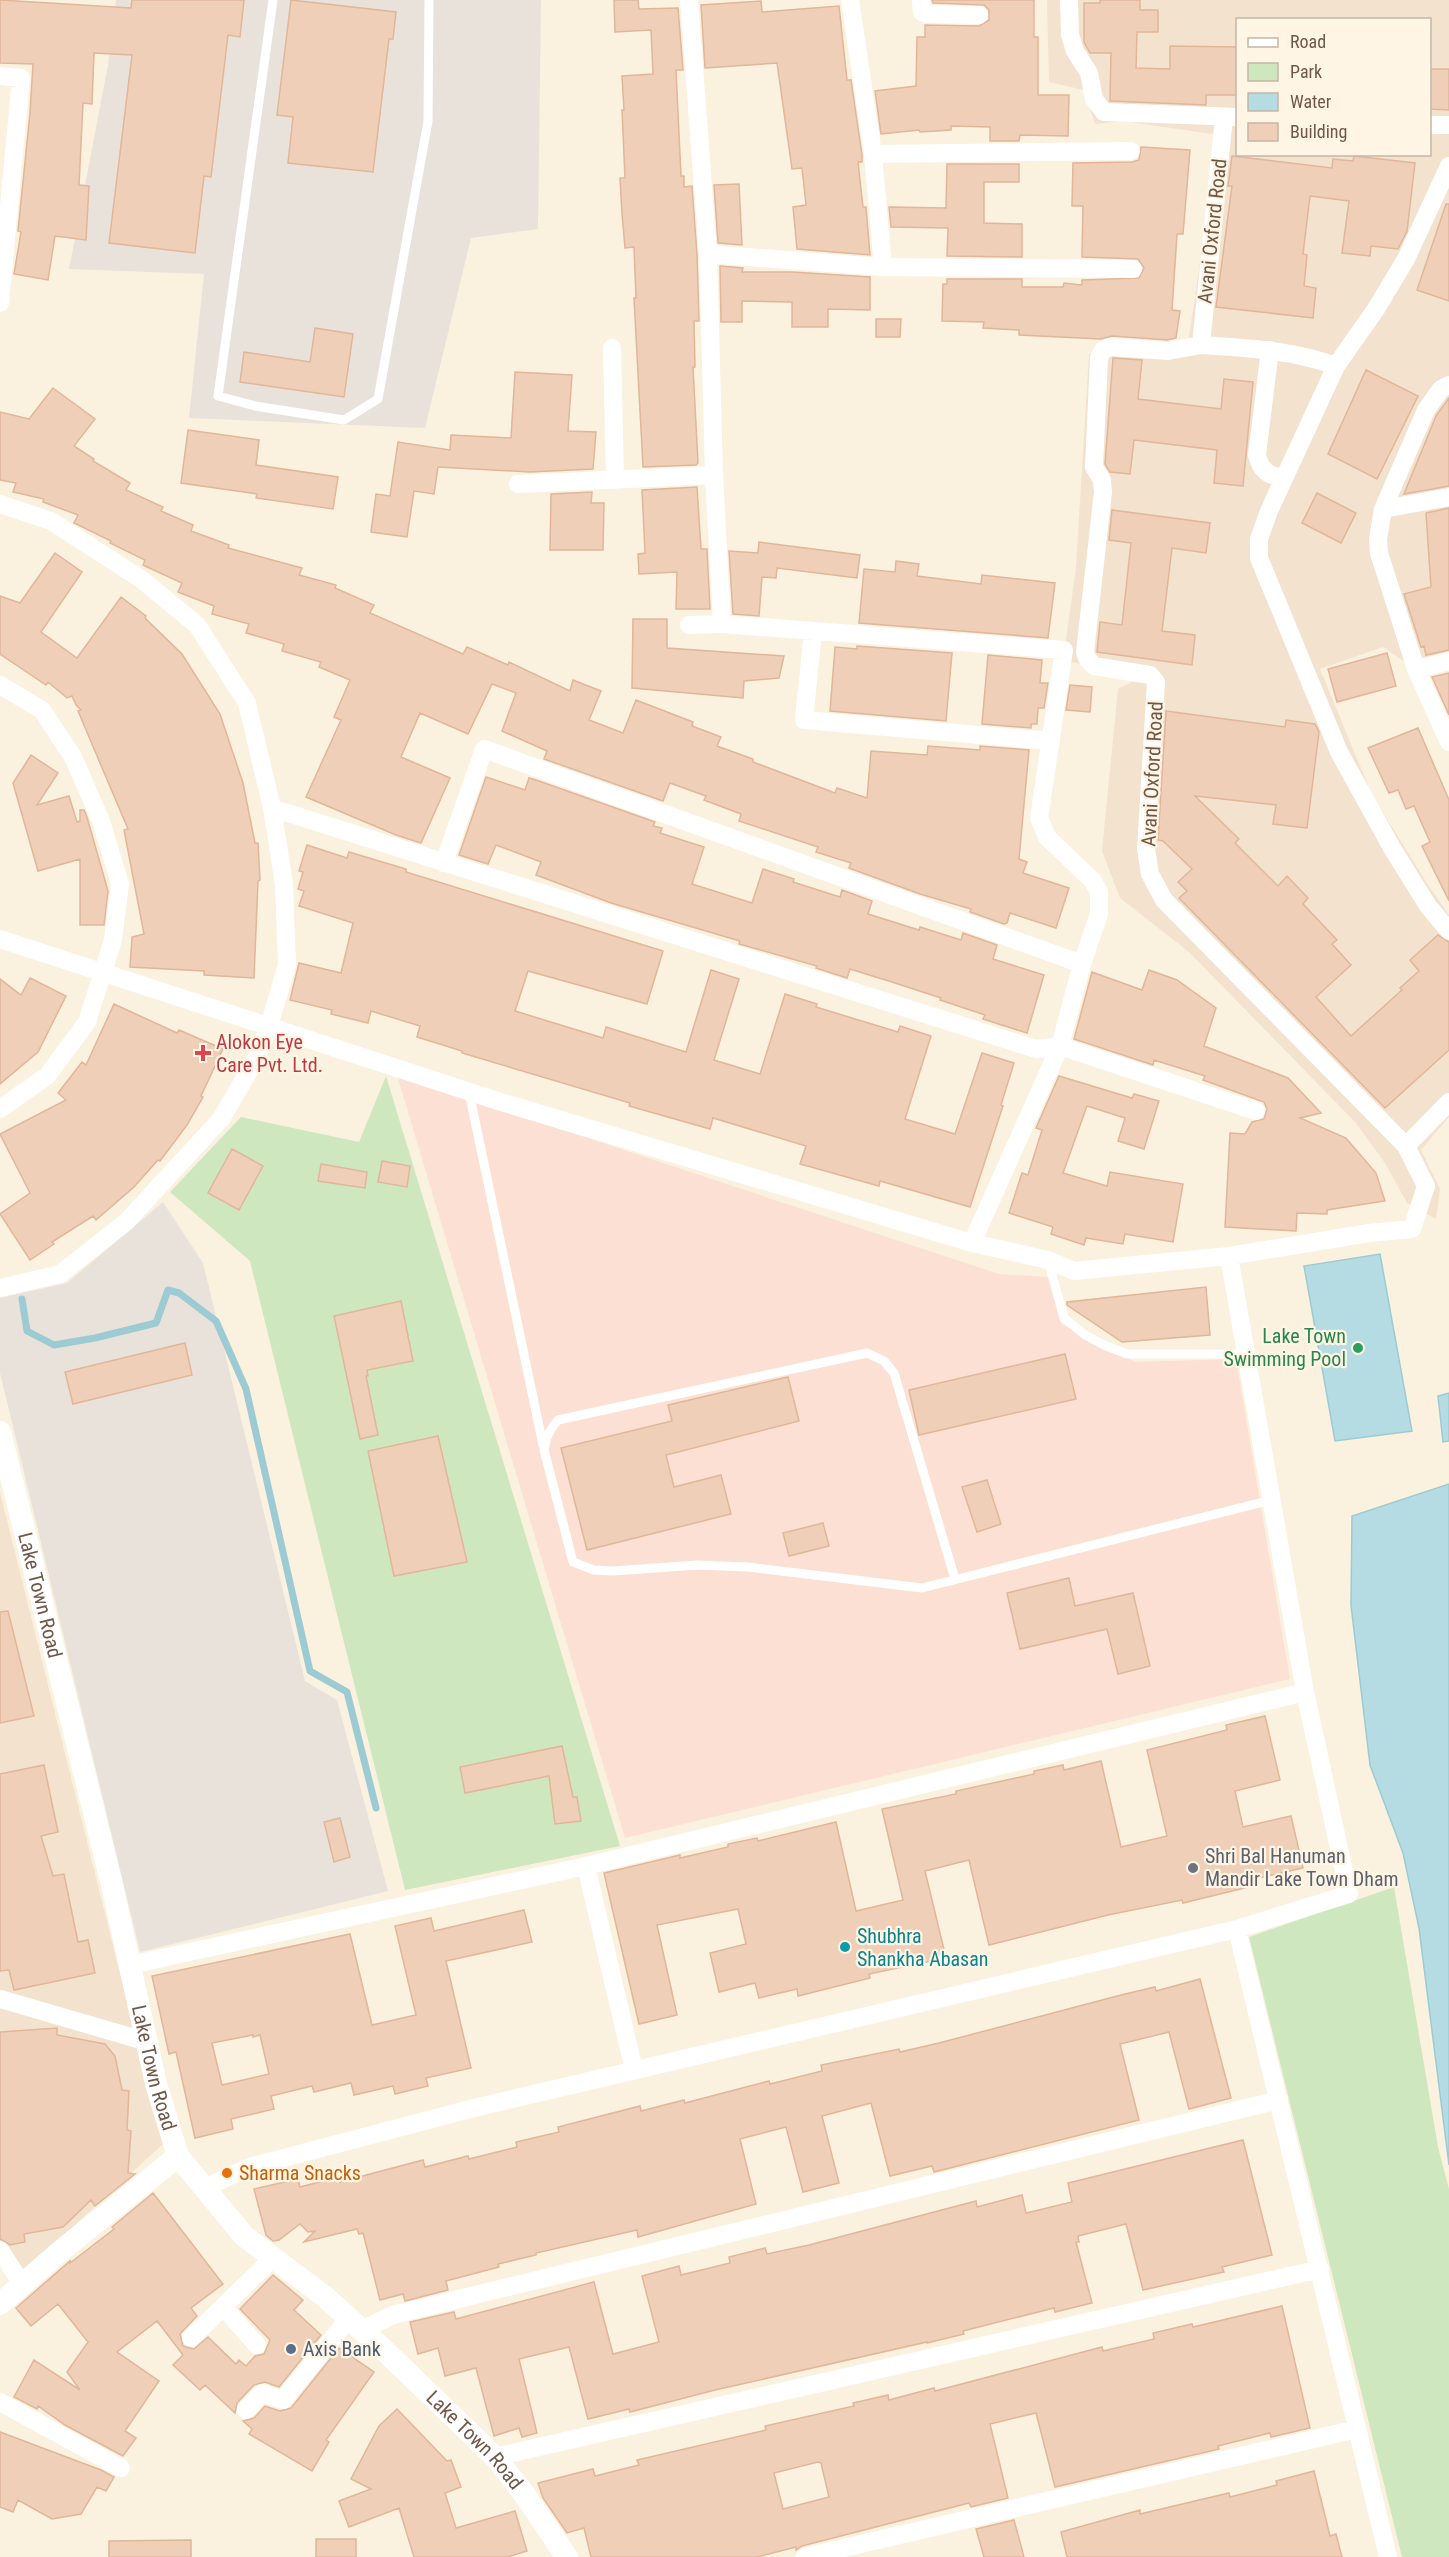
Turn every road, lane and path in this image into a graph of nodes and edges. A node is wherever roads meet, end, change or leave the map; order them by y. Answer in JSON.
{"nodes":[{"id":1,"x":273,"y":0,"type":"edge"},
{"id":2,"x":424,"y":0,"type":"edge"},
{"id":3,"x":429,"y":0,"type":"edge"},
{"id":4,"x":689,"y":0,"type":"edge"},
{"id":5,"x":850,"y":0,"type":"edge"},
{"id":6,"x":921,"y":0,"type":"edge"},
{"id":7,"x":1069,"y":0,"type":"edge"},
{"id":8,"x":979,"y":15,"type":"dead end"},
{"id":9,"x":0,"y":76,"type":"edge"},
{"id":10,"x":1231,"y":117,"type":"edge"},
{"id":11,"x":1431,"y":125,"type":"edge"},
{"id":12,"x":1449,"y":125,"type":"edge"},
{"id":13,"x":1131,"y":151,"type":"dead end"},
{"id":14,"x":873,"y":154,"type":"junction"},
{"id":15,"x":1449,"y":166,"type":"edge"},
{"id":16,"x":708,"y":254,"type":"junction"},
{"id":17,"x":883,"y":267,"type":"junction"},
{"id":18,"x":1133,"y":269,"type":"dead end"},
{"id":19,"x":0,"y":303,"type":"edge"},
{"id":20,"x":1201,"y":345,"type":"junction"},
{"id":21,"x":612,"y":348,"type":"dead end"},
{"id":22,"x":1270,"y":350,"type":"junction"},
{"id":23,"x":1336,"y":366,"type":"junction"},
{"id":24,"x":1449,"y":385,"type":"edge"},
{"id":25,"x":714,"y":475,"type":"junction"},
{"id":26,"x":1283,"y":479,"type":"junction"},
{"id":27,"x":615,"y":480,"type":"junction"},
{"id":28,"x":518,"y":484,"type":"dead end"},
{"id":29,"x":1449,"y":497,"type":"edge"},
{"id":30,"x":0,"y":504,"type":"edge"},
{"id":31,"x":1383,"y":508,"type":"junction"},
{"id":32,"x":722,"y":624,"type":"junction"},
{"id":33,"x":689,"y":625,"type":"dead end"},
{"id":34,"x":813,"y":631,"type":"junction"},
{"id":35,"x":1449,"y":661,"type":"edge"},
{"id":36,"x":1416,"y":669,"type":"junction"},
{"id":37,"x":0,"y":685,"type":"edge"},
{"id":38,"x":1051,"y":741,"type":"junction"},
{"id":39,"x":1449,"y":742,"type":"edge"},
{"id":40,"x":272,"y":808,"type":"junction"},
{"id":41,"x":444,"y":863,"type":"junction"},
{"id":42,"x":1449,"y":931,"type":"edge"},
{"id":43,"x":0,"y":939,"type":"edge"},
{"id":44,"x":1082,"y":964,"type":"junction"},
{"id":45,"x":104,"y":973,"type":"junction"},
{"id":46,"x":269,"y":1026,"type":"junction"},
{"id":47,"x":1060,"y":1046,"type":"junction"},
{"id":48,"x":469,"y":1091,"type":"junction"},
{"id":49,"x":1449,"y":1102,"type":"edge"},
{"id":50,"x":0,"y":1109,"type":"edge"},
{"id":51,"x":1256,"y":1111,"type":"dead end"},
{"id":52,"x":1406,"y":1146,"type":"junction"},
{"id":53,"x":972,"y":1243,"type":"junction"},
{"id":54,"x":1229,"y":1256,"type":"junction"},
{"id":55,"x":1048,"y":1260,"type":"junction"},
{"id":56,"x":0,"y":1288,"type":"edge"},
{"id":57,"x":1246,"y":1354,"type":"junction"},
{"id":58,"x":0,"y":1432,"type":"edge"},
{"id":59,"x":544,"y":1450,"type":"junction"},
{"id":60,"x":1271,"y":1500,"type":"junction"},
{"id":61,"x":955,"y":1579,"type":"junction"},
{"id":62,"x":1305,"y":1692,"type":"junction"},
{"id":63,"x":586,"y":1866,"type":"junction"},
{"id":64,"x":1237,"y":1929,"type":"junction"},
{"id":65,"x":130,"y":1965,"type":"junction"},
{"id":66,"x":0,"y":1999,"type":"edge"},
{"id":67,"x":148,"y":2042,"type":"junction"},
{"id":68,"x":634,"y":2070,"type":"junction"},
{"id":69,"x":1279,"y":2100,"type":"junction"},
{"id":70,"x":178,"y":2156,"type":"junction"},
{"id":71,"x":205,"y":2187,"type":"junction"},
{"id":72,"x":0,"y":2250,"type":"edge"},
{"id":73,"x":273,"y":2258,"type":"junction"},
{"id":74,"x":1320,"y":2269,"type":"junction"},
{"id":75,"x":22,"y":2284,"type":"junction"},
{"id":76,"x":0,"y":2304,"type":"edge"},
{"id":77,"x":223,"y":2307,"type":"junction"},
{"id":78,"x":355,"y":2324,"type":"junction"},
{"id":79,"x":191,"y":2338,"type":"dead end"},
{"id":80,"x":257,"y":2346,"type":"dead end"},
{"id":81,"x":0,"y":2402,"type":"edge"},
{"id":82,"x":246,"y":2410,"type":"dead end"},
{"id":83,"x":1358,"y":2429,"type":"junction"},
{"id":84,"x":495,"y":2457,"type":"junction"},
{"id":85,"x":121,"y":2468,"type":"dead end"},
{"id":86,"x":567,"y":2557,"type":"edge"},
{"id":87,"x":805,"y":2557,"type":"edge"},
{"id":88,"x":1388,"y":2557,"type":"edge"}],
"edges":[{"from":1,"to":3,"type":"lane"},
{"from":2,"to":3,"type":"lane"},
{"from":4,"to":16,"type":"street"},
{"from":5,"to":14,"type":"street"},
{"from":6,"to":8,"type":"street"},
{"from":7,"to":10,"type":"street","name":"Avani Oxford Road"},
{"from":9,"to":19,"type":"street"},
{"from":10,"to":20,"type":"street","name":"Avani Oxford Road"},
{"from":11,"to":12,"type":"street"},
{"from":13,"to":14,"type":"street"},
{"from":14,"to":17,"type":"street"},
{"from":15,"to":23,"type":"street"},
{"from":16,"to":17,"type":"street"},
{"from":16,"to":25,"type":"street"},
{"from":17,"to":18,"type":"street"},
{"from":20,"to":22,"type":"street","name":"Avani Oxford Road"},
{"from":20,"to":52,"type":"street","name":"Avani Oxford Road"},
{"from":21,"to":27,"type":"street"},
{"from":22,"to":23,"type":"street","name":"Avani Oxford Road"},
{"from":22,"to":26,"type":"street"},
{"from":23,"to":26,"type":"street"},
{"from":24,"to":31,"type":"street"},
{"from":25,"to":27,"type":"street"},
{"from":25,"to":32,"type":"street"},
{"from":26,"to":42,"type":"street"},
{"from":27,"to":28,"type":"street"},
{"from":29,"to":31,"type":"street"},
{"from":30,"to":40,"type":"street"},
{"from":31,"to":36,"type":"street"},
{"from":32,"to":33,"type":"street"},
{"from":32,"to":34,"type":"street"},
{"from":34,"to":38,"type":"street"},
{"from":34,"to":38,"type":"street"},
{"from":35,"to":36,"type":"street"},
{"from":36,"to":39,"type":"street"},
{"from":37,"to":45,"type":"street"},
{"from":38,"to":44,"type":"street"},
{"from":40,"to":41,"type":"street"},
{"from":40,"to":46,"type":"street"},
{"from":41,"to":44,"type":"street"},
{"from":41,"to":47,"type":"street"},
{"from":43,"to":45,"type":"street"},
{"from":44,"to":47,"type":"street"},
{"from":45,"to":46,"type":"street"},
{"from":45,"to":50,"type":"street"},
{"from":46,"to":48,"type":"street"},
{"from":46,"to":56,"type":"street"},
{"from":47,"to":51,"type":"street"},
{"from":47,"to":53,"type":"street"},
{"from":48,"to":53,"type":"street"},
{"from":48,"to":59,"type":"lane"},
{"from":49,"to":52,"type":"street"},
{"from":52,"to":54,"type":"street","name":"Avani Oxford Road"},
{"from":53,"to":55,"type":"street"},
{"from":54,"to":55,"type":"street"},
{"from":54,"to":57,"type":"street"},
{"from":55,"to":57,"type":"lane"},
{"from":57,"to":60,"type":"street"},
{"from":58,"to":65,"type":"street","name":"Lake Town Road"},
{"from":59,"to":61,"type":"lane"},
{"from":59,"to":61,"type":"lane"},
{"from":60,"to":61,"type":"lane"},
{"from":60,"to":62,"type":"street"},
{"from":62,"to":63,"type":"street"},
{"from":62,"to":64,"type":"street"},
{"from":63,"to":65,"type":"street"},
{"from":63,"to":68,"type":"street"},
{"from":64,"to":68,"type":"street"},
{"from":64,"to":69,"type":"street"},
{"from":65,"to":67,"type":"street","name":"Lake Town Road"},
{"from":66,"to":67,"type":"street"},
{"from":67,"to":70,"type":"street","name":"Lake Town Road"},
{"from":68,"to":71,"type":"street"},
{"from":69,"to":74,"type":"street"},
{"from":69,"to":78,"type":"street"},
{"from":70,"to":71,"type":"street","name":"Lake Town Road"},
{"from":70,"to":75,"type":"street"},
{"from":71,"to":73,"type":"street","name":"Lake Town Road"},
{"from":72,"to":75,"type":"street"},
{"from":73,"to":77,"type":"street"},
{"from":73,"to":78,"type":"street","name":"Lake Town Road"},
{"from":74,"to":83,"type":"street"},
{"from":74,"to":84,"type":"street"},
{"from":75,"to":76,"type":"street"},
{"from":77,"to":79,"type":"street"},
{"from":77,"to":80,"type":"street"},
{"from":78,"to":82,"type":"street"},
{"from":78,"to":84,"type":"street","name":"Lake Town Road"},
{"from":81,"to":85,"type":"street"},
{"from":83,"to":87,"type":"street"},
{"from":83,"to":88,"type":"street"},
{"from":84,"to":86,"type":"street","name":"Lake Town Road"}]}
